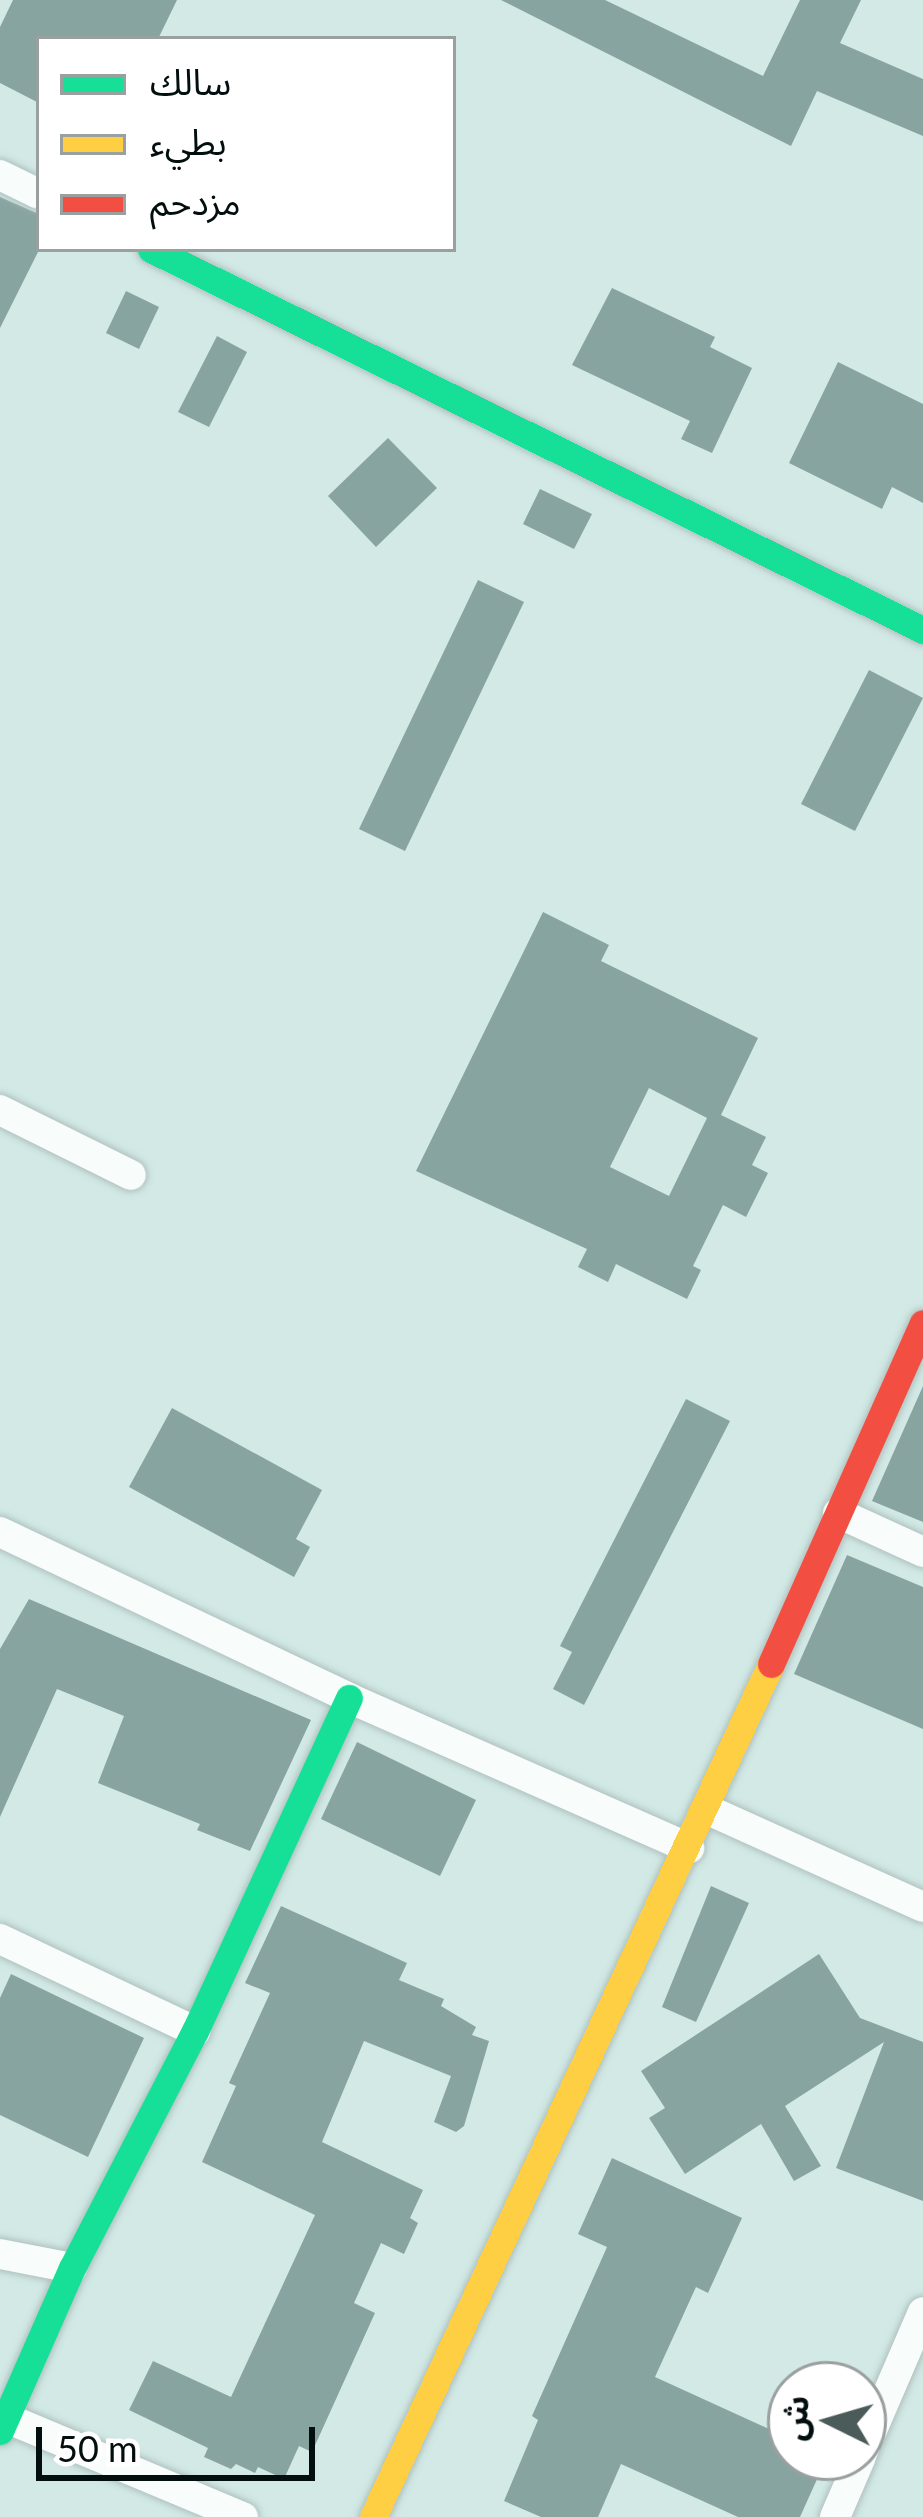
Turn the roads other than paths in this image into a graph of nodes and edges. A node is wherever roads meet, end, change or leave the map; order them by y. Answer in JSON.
{"nodes":[{"id":1,"x":0,"y":175,"type":"edge"},
{"id":2,"x":36,"y":193,"type":"edge"},
{"id":3,"x":157,"y":252,"type":"edge"},
{"id":4,"x":923,"y":630,"type":"edge"},
{"id":5,"x":0,"y":1110,"type":"edge"},
{"id":6,"x":131,"y":1175,"type":"dead end"},
{"id":7,"x":923,"y":1323,"type":"edge"},
{"id":8,"x":838,"y":1513,"type":"junction"},
{"id":9,"x":0,"y":1532,"type":"edge"},
{"id":10,"x":923,"y":1552,"type":"edge"},
{"id":11,"x":349,"y":1699,"type":"junction"},
{"id":12,"x":706,"y":1809,"type":"junction"},
{"id":13,"x":688,"y":1848,"type":"junction"},
{"id":14,"x":923,"y":1907,"type":"edge"},
{"id":15,"x":0,"y":1939,"type":"edge"},
{"id":16,"x":195,"y":2031,"type":"junction"},
{"id":17,"x":0,"y":2254,"type":"edge"},
{"id":18,"x":72,"y":2268,"type":"junction"},
{"id":19,"x":923,"y":2312,"type":"edge"},
{"id":20,"x":887,"y":2396,"type":"edge"},
{"id":21,"x":3,"y":2425,"type":"edge"},
{"id":22,"x":850,"y":2481,"type":"edge"},
{"id":23,"x":243,"y":2517,"type":"edge"},
{"id":24,"x":373,"y":2517,"type":"edge"},
{"id":25,"x":835,"y":2517,"type":"edge"}],
"edges":[{"from":1,"to":2,"type":"street"},
{"from":3,"to":4,"type":"street"},
{"from":5,"to":6,"type":"street"},
{"from":7,"to":8,"type":"street"},
{"from":8,"to":10,"type":"street"},
{"from":8,"to":12,"type":"street"},
{"from":9,"to":11,"type":"street"},
{"from":11,"to":13,"type":"street"},
{"from":11,"to":16,"type":"street"},
{"from":12,"to":13,"type":"street"},
{"from":12,"to":14,"type":"street"},
{"from":13,"to":24,"type":"street"},
{"from":15,"to":16,"type":"street"},
{"from":16,"to":18,"type":"street"},
{"from":17,"to":18,"type":"street"},
{"from":18,"to":21,"type":"street"},
{"from":19,"to":20,"type":"street"},
{"from":21,"to":23,"type":"street"},
{"from":22,"to":25,"type":"street"}]}
